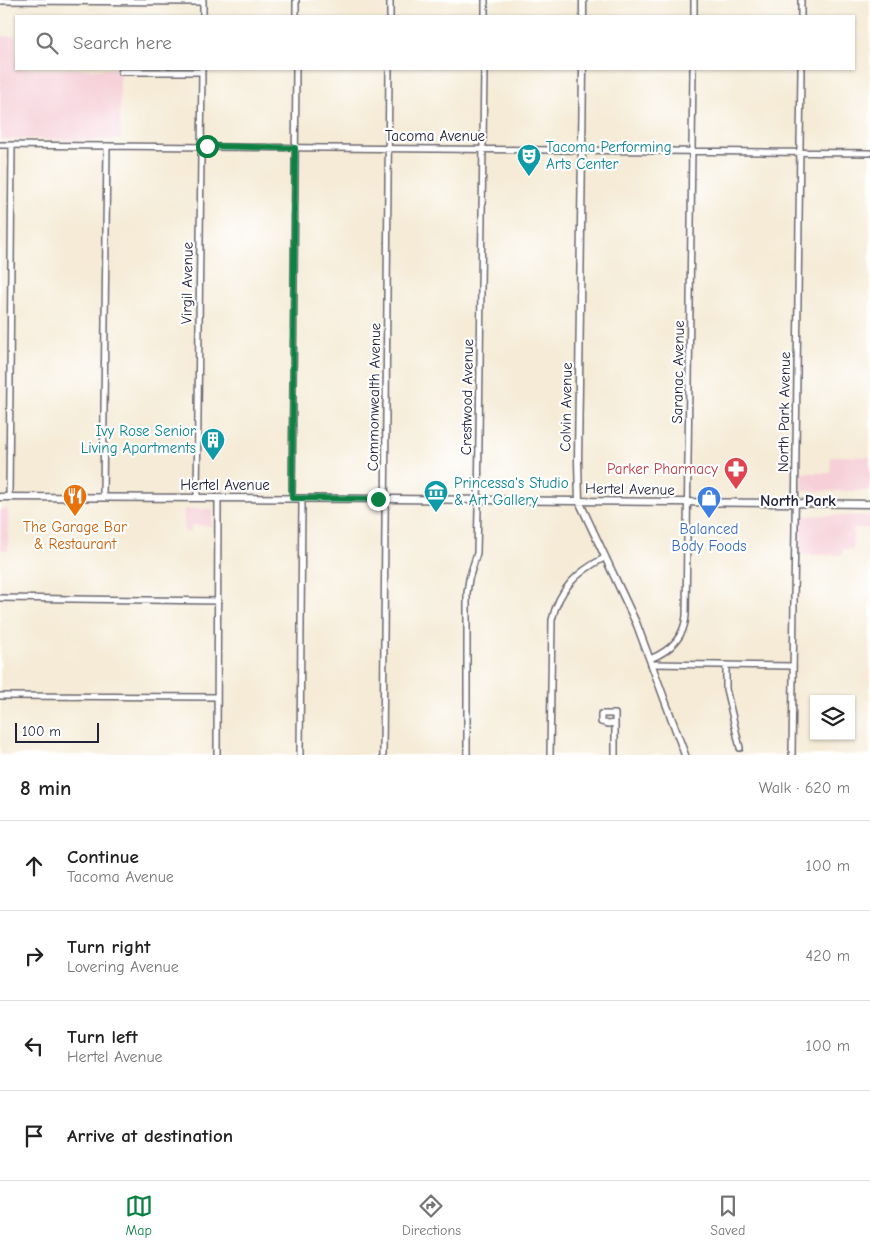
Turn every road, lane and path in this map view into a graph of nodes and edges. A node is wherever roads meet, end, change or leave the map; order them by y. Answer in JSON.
{"nodes":[{"id":1,"x":296,"y":0,"type":"edge"},
{"id":2,"x":390,"y":0,"type":"edge"},
{"id":3,"x":485,"y":0,"type":"edge"},
{"id":4,"x":583,"y":0,"type":"edge"},
{"id":5,"x":694,"y":0,"type":"edge"},
{"id":6,"x":801,"y":0,"type":"edge"},
{"id":7,"x":0,"y":1,"type":"edge"},
{"id":8,"x":203,"y":1,"type":"edge"},
{"id":9,"x":203,"y":15,"type":"edge"},
{"id":10,"x":296,"y":15,"type":"edge"},
{"id":11,"x":390,"y":15,"type":"edge"},
{"id":12,"x":484,"y":15,"type":"edge"},
{"id":13,"x":583,"y":15,"type":"edge"},
{"id":14,"x":694,"y":15,"type":"edge"},
{"id":15,"x":801,"y":15,"type":"edge"},
{"id":16,"x":202,"y":70,"type":"edge"},
{"id":17,"x":296,"y":70,"type":"edge"},
{"id":18,"x":390,"y":70,"type":"edge"},
{"id":19,"x":484,"y":70,"type":"edge"},
{"id":20,"x":583,"y":70,"type":"edge"},
{"id":21,"x":694,"y":70,"type":"edge"},
{"id":22,"x":801,"y":70,"type":"edge"},
{"id":23,"x":121,"y":72,"type":"dead end"},
{"id":24,"x":0,"y":145,"type":"edge"},
{"id":25,"x":12,"y":145,"type":"junction"},
{"id":26,"x":107,"y":146,"type":"junction"},
{"id":27,"x":201,"y":146,"type":"junction"},
{"id":28,"x":295,"y":148,"type":"junction"},
{"id":29,"x":389,"y":148,"type":"junction"},
{"id":30,"x":482,"y":149,"type":"junction"},
{"id":31,"x":582,"y":150,"type":"junction"},
{"id":32,"x":692,"y":151,"type":"junction"},
{"id":33,"x":800,"y":152,"type":"junction"},
{"id":34,"x":870,"y":153,"type":"edge"},
{"id":35,"x":0,"y":497,"type":"edge"},
{"id":36,"x":9,"y":497,"type":"junction"},
{"id":37,"x":103,"y":497,"type":"junction"},
{"id":38,"x":197,"y":498,"type":"junction"},
{"id":39,"x":218,"y":498,"type":"junction"},
{"id":40,"x":292,"y":498,"type":"junction"},
{"id":41,"x":302,"y":498,"type":"junction"},
{"id":42,"x":385,"y":499,"type":"junction"},
{"id":43,"x":479,"y":500,"type":"junction"},
{"id":44,"x":579,"y":501,"type":"junction"},
{"id":45,"x":688,"y":503,"type":"junction"},
{"id":46,"x":795,"y":504,"type":"junction"},
{"id":47,"x":870,"y":504,"type":"edge"},
{"id":48,"x":604,"y":558,"type":"junction"},
{"id":49,"x":0,"y":598,"type":"edge"},
{"id":50,"x":218,"y":600,"type":"junction"},
{"id":51,"x":651,"y":661,"type":"junction"},
{"id":52,"x":726,"y":665,"type":"junction"},
{"id":53,"x":793,"y":666,"type":"junction"},
{"id":54,"x":0,"y":696,"type":"edge"},
{"id":55,"x":217,"y":697,"type":"junction"},
{"id":56,"x":615,"y":723,"type":"dead end"},
{"id":57,"x":740,"y":748,"type":"dead end"},
{"id":58,"x":217,"y":755,"type":"edge"},
{"id":59,"x":300,"y":755,"type":"edge"},
{"id":60,"x":383,"y":755,"type":"edge"},
{"id":61,"x":466,"y":755,"type":"edge"},
{"id":62,"x":550,"y":755,"type":"edge"},
{"id":63,"x":615,"y":755,"type":"edge"},
{"id":64,"x":685,"y":755,"type":"edge"},
{"id":65,"x":792,"y":755,"type":"edge"}],
"edges":[{"from":1,"to":10,"type":"street"},
{"from":2,"to":11,"type":"street"},
{"from":3,"to":12,"type":"street"},
{"from":4,"to":13,"type":"street"},
{"from":5,"to":14,"type":"street"},
{"from":6,"to":15,"type":"street"},
{"from":7,"to":8,"type":"street"},
{"from":8,"to":9,"type":"street"},
{"from":16,"to":23,"type":"street"},
{"from":16,"to":27,"type":"street","name":"Virgil Avenue"},
{"from":17,"to":28,"type":"street"},
{"from":18,"to":29,"type":"street","name":"Commonwealth Avenue"},
{"from":19,"to":30,"type":"street","name":"Crestwood Avenue"},
{"from":20,"to":31,"type":"street","name":"Colvin Avenue"},
{"from":21,"to":32,"type":"street","name":"Saranac Avenue"},
{"from":22,"to":33,"type":"street","name":"North Park Avenue"},
{"from":24,"to":25,"type":"street","name":"Tacoma Avenue"},
{"from":25,"to":26,"type":"street","name":"Tacoma Avenue"},
{"from":25,"to":36,"type":"street"},
{"from":26,"to":27,"type":"street","name":"Tacoma Avenue"},
{"from":26,"to":37,"type":"street"},
{"from":27,"to":28,"type":"street","name":"Tacoma Avenue"},
{"from":27,"to":38,"type":"street","name":"Virgil Avenue"},
{"from":28,"to":29,"type":"street","name":"Tacoma Avenue"},
{"from":28,"to":40,"type":"street"},
{"from":29,"to":30,"type":"street","name":"Tacoma Avenue"},
{"from":29,"to":42,"type":"street","name":"Commonwealth Avenue"},
{"from":30,"to":31,"type":"street","name":"Tacoma Avenue"},
{"from":30,"to":43,"type":"street","name":"Crestwood Avenue"},
{"from":31,"to":32,"type":"street","name":"Tacoma Avenue"},
{"from":31,"to":44,"type":"street","name":"Colvin Avenue"},
{"from":32,"to":33,"type":"street","name":"Tacoma Avenue"},
{"from":32,"to":45,"type":"street","name":"Saranac Avenue"},
{"from":33,"to":34,"type":"street","name":"Tacoma Avenue"},
{"from":33,"to":46,"type":"street","name":"North Park Avenue"},
{"from":35,"to":36,"type":"street","name":"Hertel Avenue"},
{"from":36,"to":37,"type":"street","name":"Hertel Avenue"},
{"from":37,"to":38,"type":"street","name":"Hertel Avenue"},
{"from":38,"to":39,"type":"street","name":"Hertel Avenue"},
{"from":39,"to":40,"type":"street","name":"Hertel Avenue"},
{"from":39,"to":50,"type":"street"},
{"from":40,"to":41,"type":"street","name":"Hertel Avenue"},
{"from":41,"to":42,"type":"street","name":"Hertel Avenue"},
{"from":41,"to":59,"type":"street"},
{"from":42,"to":43,"type":"street","name":"Hertel Avenue"},
{"from":42,"to":60,"type":"street","name":"Commonwealth Avenue"},
{"from":43,"to":44,"type":"street","name":"Hertel Avenue"},
{"from":43,"to":61,"type":"street","name":"Crestwood Avenue"},
{"from":44,"to":45,"type":"street","name":"Hertel Avenue"},
{"from":44,"to":48,"type":"street","name":"Colvin Avenue"},
{"from":45,"to":46,"type":"street","name":"Hertel Avenue"},
{"from":45,"to":51,"type":"street","name":"Saranac Avenue"},
{"from":46,"to":47,"type":"street","name":"Hertel Avenue"},
{"from":46,"to":53,"type":"street","name":"North Park Avenue"},
{"from":48,"to":51,"type":"street","name":"Colvin Avenue"},
{"from":48,"to":62,"type":"street"},
{"from":49,"to":50,"type":"street"},
{"from":50,"to":55,"type":"street"},
{"from":51,"to":52,"type":"street"},
{"from":51,"to":64,"type":"street","name":"Colvin Avenue"},
{"from":52,"to":53,"type":"street"},
{"from":52,"to":57,"type":"street"},
{"from":53,"to":65,"type":"street","name":"North Park Avenue"},
{"from":54,"to":55,"type":"street"},
{"from":55,"to":58,"type":"street"},
{"from":56,"to":63,"type":"street"}]}
